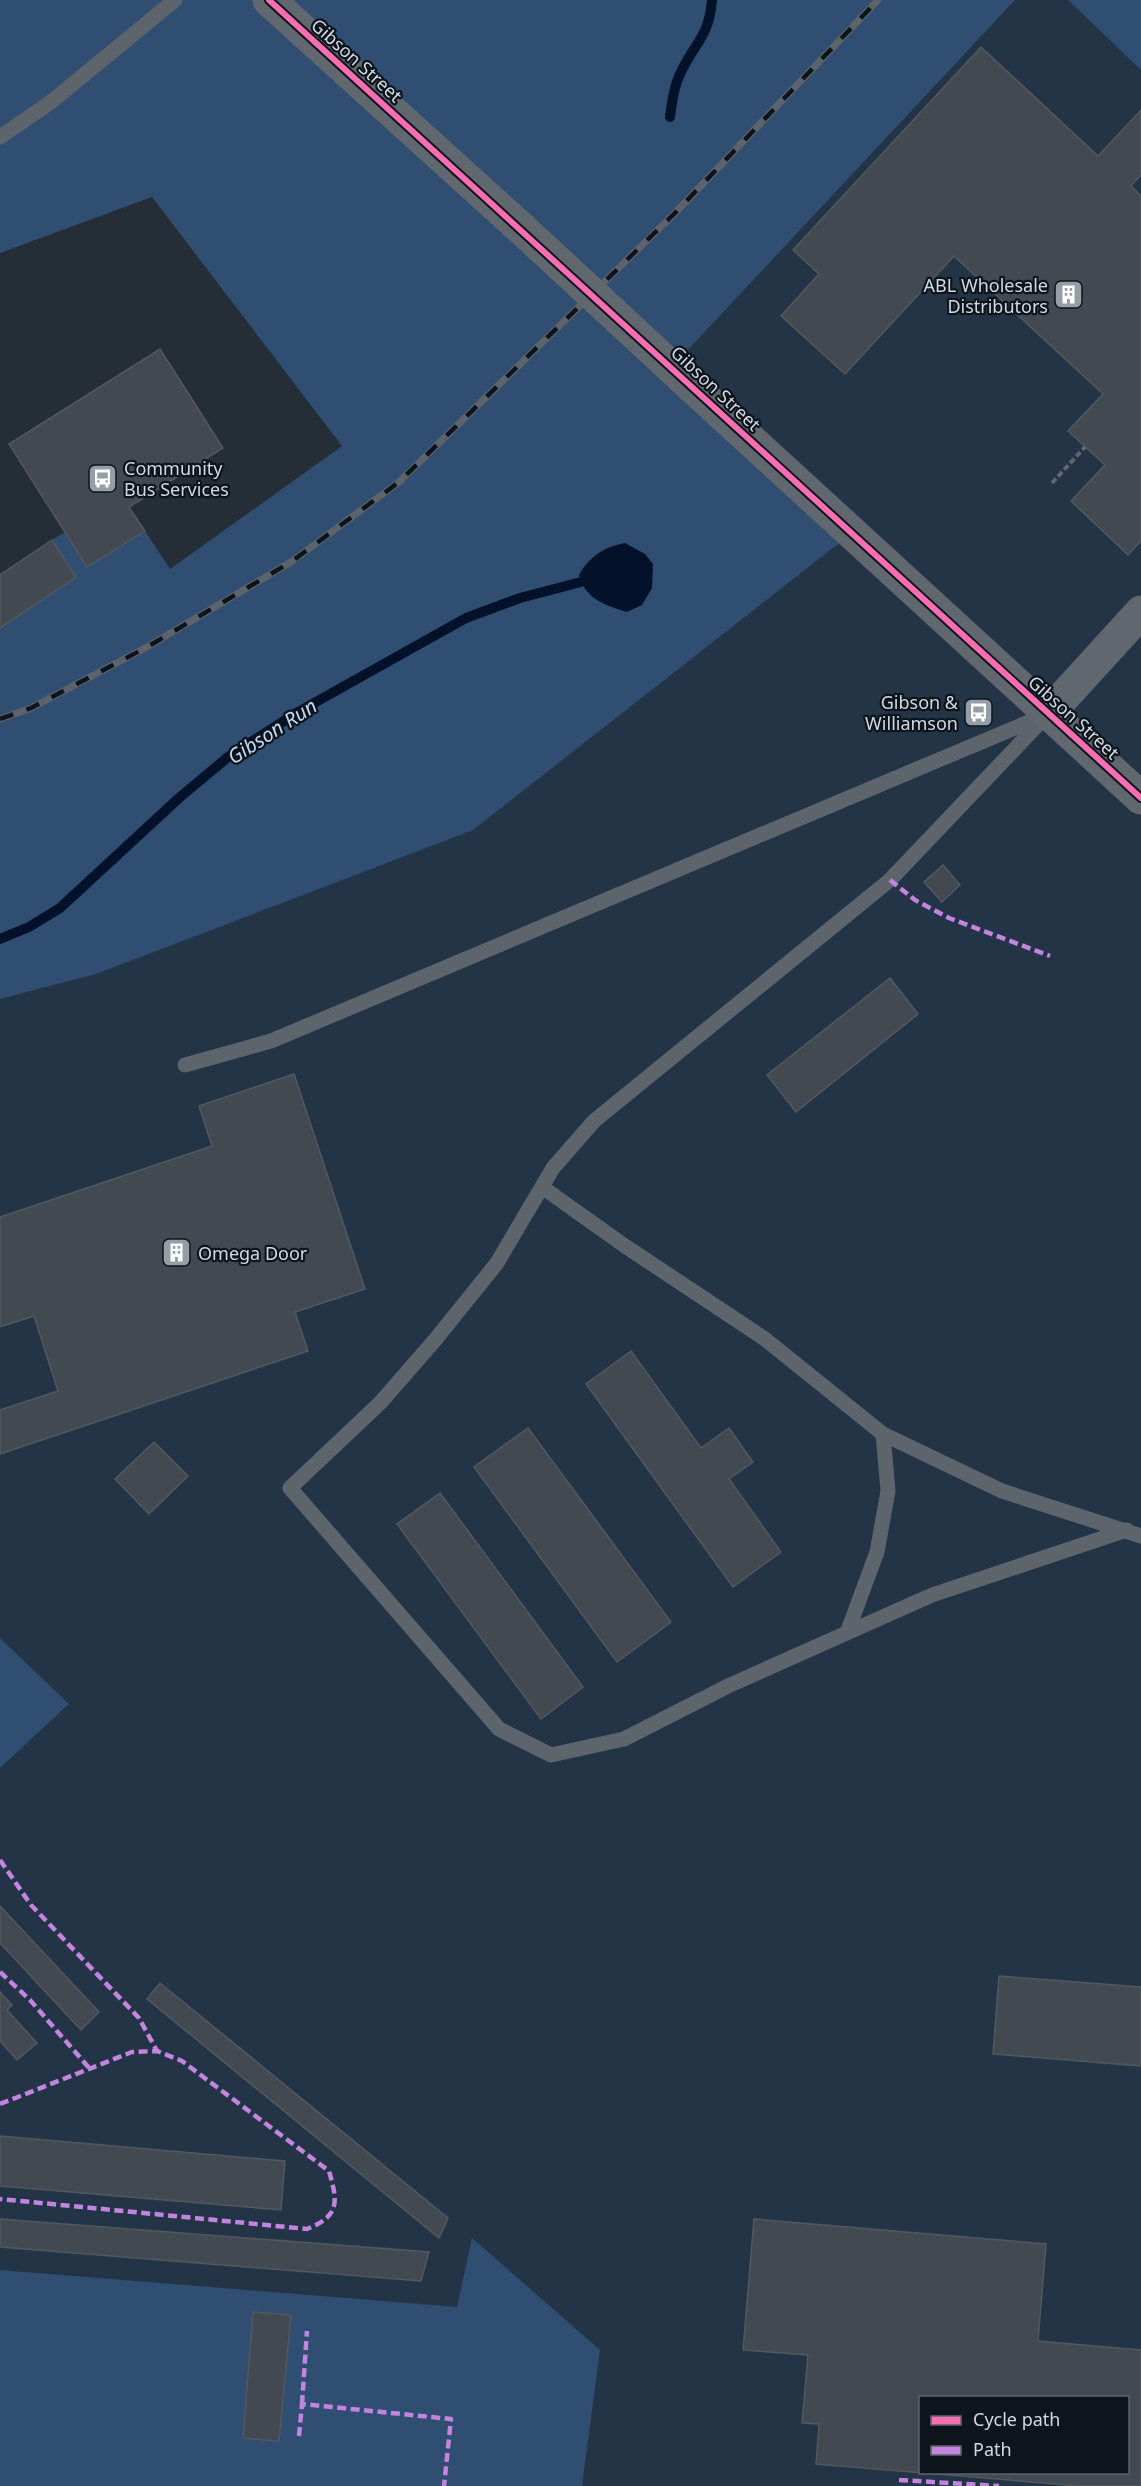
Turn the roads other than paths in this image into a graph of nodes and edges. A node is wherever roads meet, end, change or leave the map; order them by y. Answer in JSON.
{"nodes":[{"id":1,"x":175,"y":0,"type":"edge"},
{"id":2,"x":269,"y":0,"type":"edge"},
{"id":3,"x":0,"y":137,"type":"edge"},
{"id":4,"x":1141,"y":612,"type":"edge"},
{"id":5,"x":1048,"y":714,"type":"junction"},
{"id":6,"x":1141,"y":798,"type":"edge"},
{"id":7,"x":185,"y":1065,"type":"dead end"},
{"id":8,"x":542,"y":1188,"type":"junction"},
{"id":9,"x":883,"y":1434,"type":"junction"},
{"id":10,"x":1134,"y":1533,"type":"edge"},
{"id":11,"x":847,"y":1633,"type":"junction"}],
"edges":[{"from":1,"to":3,"type":"lane"},
{"from":2,"to":5,"type":"street","name":"Gibson Street","bridge":true},
{"from":4,"to":5,"type":"street"},
{"from":5,"to":6,"type":"street","name":"Gibson Street"},
{"from":5,"to":7,"type":"lane"},
{"from":5,"to":8,"type":"lane"},
{"from":8,"to":9,"type":"lane"},
{"from":8,"to":11,"type":"lane"},
{"from":9,"to":10,"type":"lane"},
{"from":9,"to":11,"type":"lane"},
{"from":10,"to":11,"type":"lane"}]}
